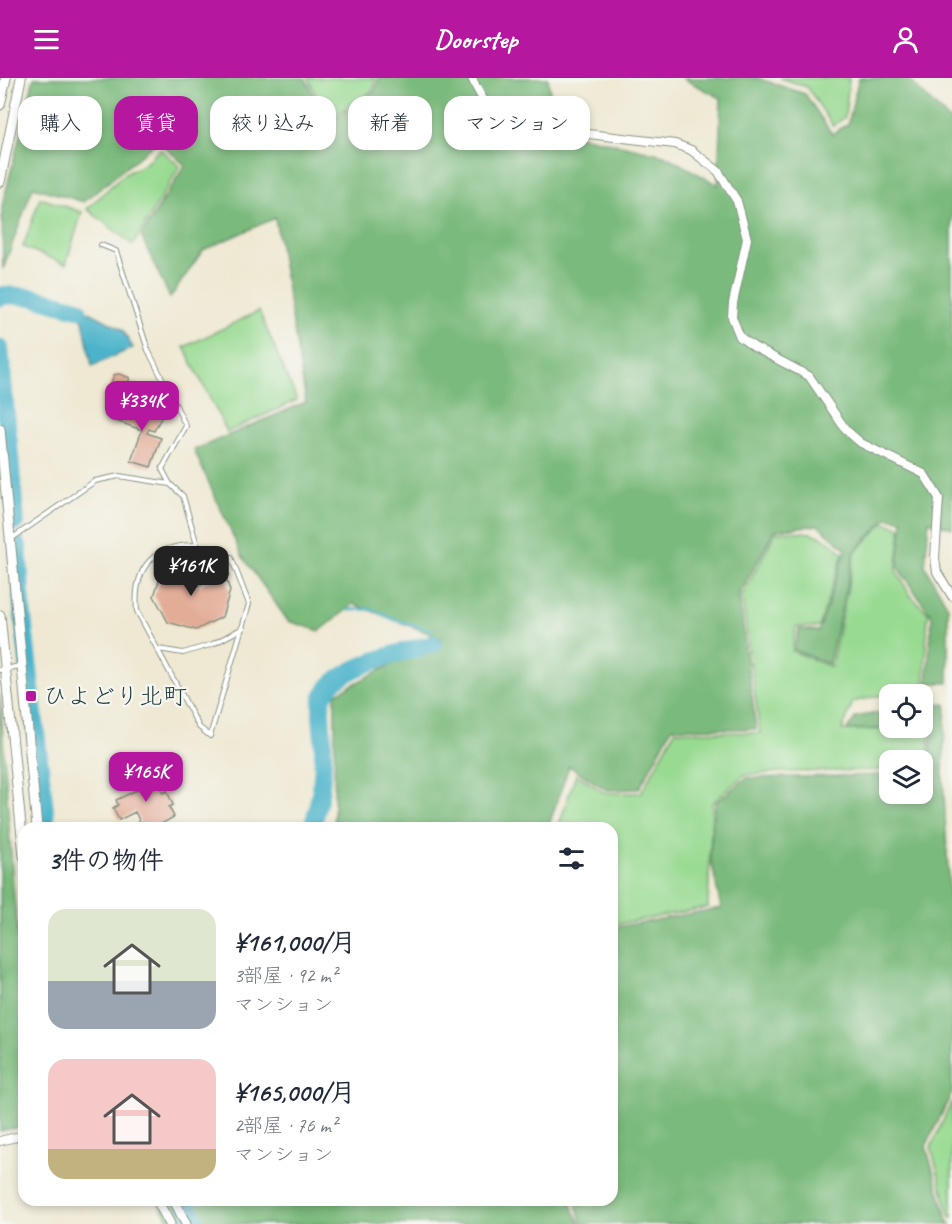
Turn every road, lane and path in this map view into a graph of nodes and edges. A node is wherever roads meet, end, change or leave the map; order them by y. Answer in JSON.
{"nodes":[{"id":1,"x":6,"y":78,"type":"edge"},
{"id":2,"x":21,"y":78,"type":"edge"},
{"id":3,"x":472,"y":78,"type":"edge"},
{"id":4,"x":0,"y":105,"type":"edge"},
{"id":5,"x":0,"y":182,"type":"edge"},
{"id":6,"x":101,"y":245,"type":"dead end"},
{"id":7,"x":0,"y":429,"type":"edge"},
{"id":8,"x":170,"y":484,"type":"junction"},
{"id":9,"x":10,"y":540,"type":"junction"},
{"id":10,"x":231,"y":557,"type":"dead end"},
{"id":11,"x":952,"y":596,"type":"edge"},
{"id":12,"x":0,"y":615,"type":"edge"},
{"id":13,"x":243,"y":628,"type":"junction"},
{"id":14,"x":158,"y":648,"type":"junction"},
{"id":15,"x":20,"y":666,"type":"junction"},
{"id":16,"x":2,"y":669,"type":"edge"},
{"id":17,"x":20,"y":822,"type":"edge"},
{"id":18,"x":36,"y":822,"type":"edge"},
{"id":19,"x":18,"y":1136,"type":"edge"},
{"id":20,"x":0,"y":1141,"type":"edge"},
{"id":21,"x":160,"y":1206,"type":"edge"},
{"id":22,"x":177,"y":1206,"type":"edge"},
{"id":23,"x":170,"y":1224,"type":"edge"},
{"id":24,"x":186,"y":1224,"type":"edge"}],
"edges":[{"from":1,"to":4,"type":"street"},
{"from":2,"to":5,"type":"street"},
{"from":3,"to":11,"type":"street"},
{"from":6,"to":8,"type":"lane"},
{"from":7,"to":9,"type":"street"},
{"from":8,"to":9,"type":"lane"},
{"from":8,"to":14,"type":"lane"},
{"from":9,"to":15,"type":"street"},
{"from":10,"to":13,"type":"lane"},
{"from":12,"to":16,"type":"street"},
{"from":13,"to":14,"type":"lane"},
{"from":13,"to":14,"type":"lane"},
{"from":15,"to":16,"type":"lane"},
{"from":15,"to":18,"type":"street"},
{"from":16,"to":17,"type":"street"},
{"from":19,"to":20,"type":"street"},
{"from":21,"to":23,"type":"street"},
{"from":22,"to":24,"type":"street"}]}
